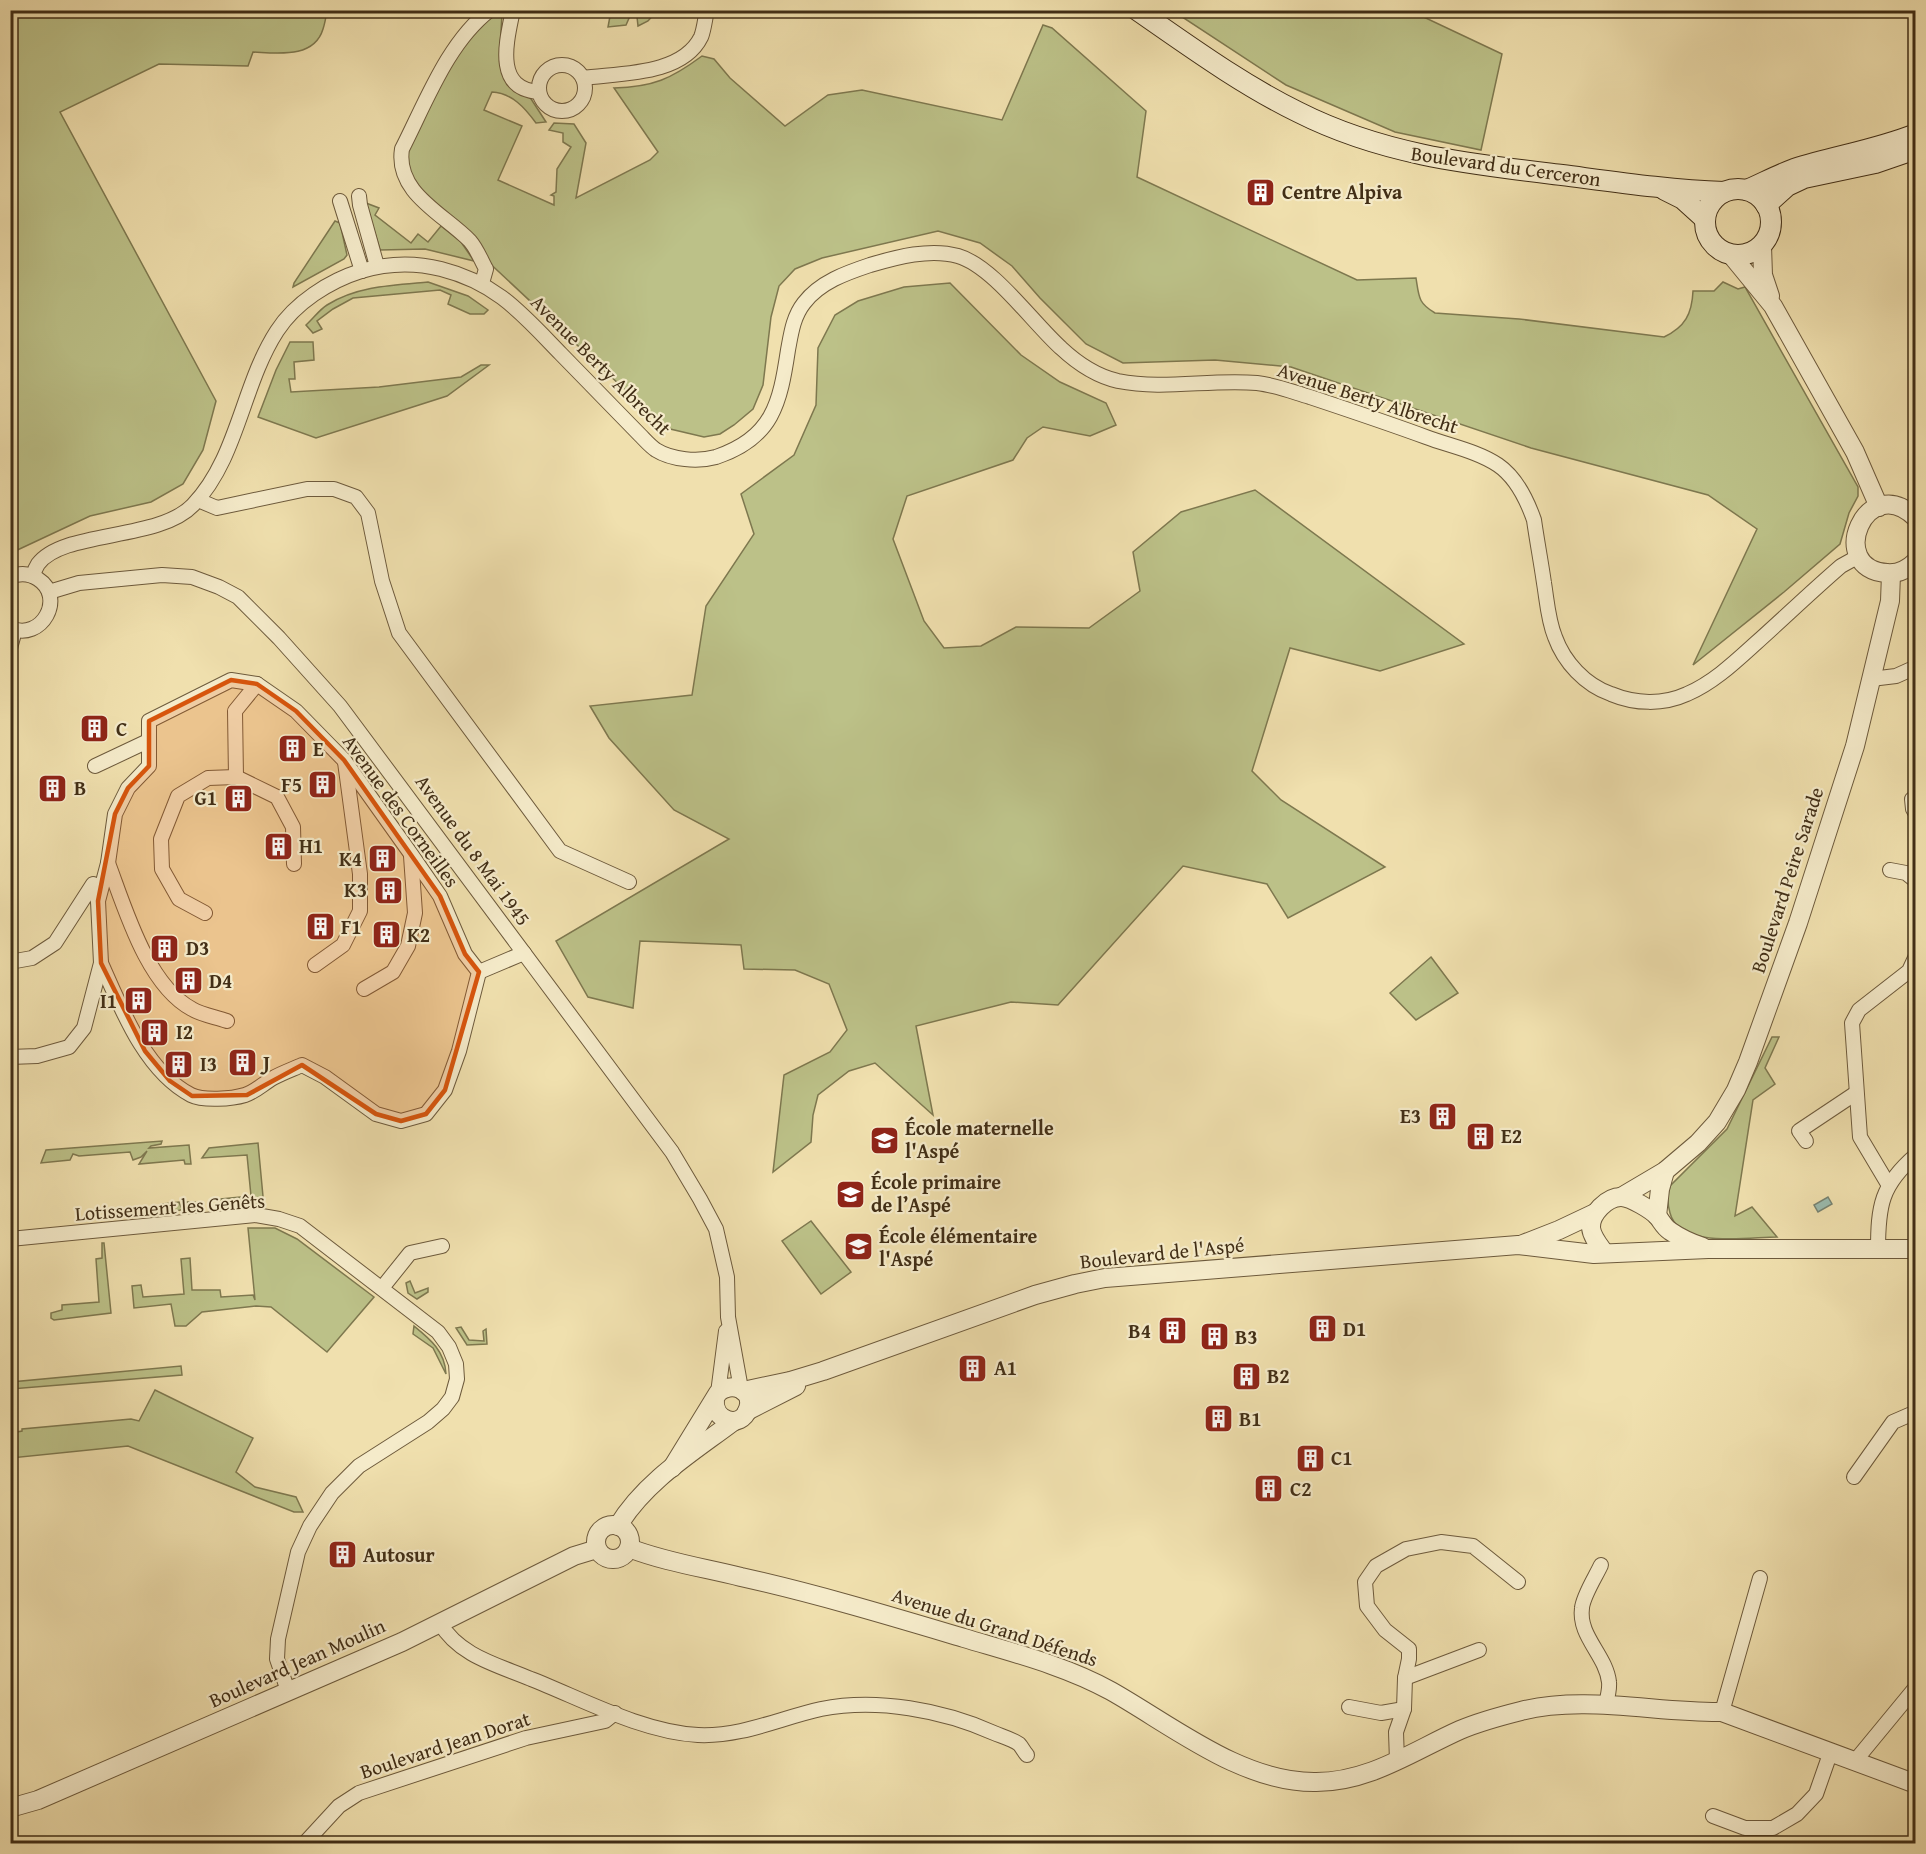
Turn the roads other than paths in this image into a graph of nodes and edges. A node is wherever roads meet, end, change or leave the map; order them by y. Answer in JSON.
{"nodes":[{"id":1,"x":490,"y":10,"type":"edge"},
{"id":2,"x":513,"y":10,"type":"edge"},
{"id":3,"x":707,"y":10,"type":"edge"},
{"id":4,"x":1137,"y":10,"type":"edge"},
{"id":5,"x":583,"y":78,"type":"junction"},
{"id":6,"x":539,"y":92,"type":"junction"},
{"id":7,"x":1916,"y":134,"type":"edge"},
{"id":8,"x":1916,"y":148,"type":"edge"},
{"id":9,"x":1660,"y":187,"type":"junction"},
{"id":10,"x":1748,"y":190,"type":"junction"},
{"id":11,"x":1724,"y":192,"type":"junction"},
{"id":12,"x":359,"y":196,"type":"dead end"},
{"id":13,"x":340,"y":201,"type":"dead end"},
{"id":14,"x":1766,"y":205,"type":"junction"},
{"id":15,"x":1704,"y":218,"type":"junction"},
{"id":16,"x":1762,"y":246,"type":"junction"},
{"id":17,"x":1732,"y":256,"type":"junction"},
{"id":18,"x":377,"y":266,"type":"junction"},
{"id":19,"x":362,"y":271,"type":"junction"},
{"id":20,"x":482,"y":284,"type":"junction"},
{"id":21,"x":1773,"y":306,"type":"junction"},
{"id":22,"x":198,"y":500,"type":"junction"},
{"id":23,"x":1879,"y":507,"type":"junction"},
{"id":24,"x":1916,"y":518,"type":"edge"},
{"id":25,"x":1859,"y":556,"type":"junction"},
{"id":26,"x":1916,"y":561,"type":"edge"},
{"id":27,"x":1891,"y":574,"type":"junction"},
{"id":28,"x":33,"y":576,"type":"junction"},
{"id":29,"x":10,"y":577,"type":"edge"},
{"id":30,"x":49,"y":592,"type":"junction"},
{"id":31,"x":13,"y":629,"type":"edge"},
{"id":32,"x":10,"y":648,"type":"edge"},
{"id":33,"x":1916,"y":667,"type":"edge"},
{"id":34,"x":1871,"y":679,"type":"junction"},
{"id":35,"x":257,"y":684,"type":"junction"},
{"id":36,"x":148,"y":741,"type":"junction"},
{"id":37,"x":344,"y":760,"type":"junction"},
{"id":38,"x":95,"y":765,"type":"dead end"},
{"id":39,"x":236,"y":777,"type":"junction"},
{"id":40,"x":1916,"y":798,"type":"edge"},
{"id":41,"x":1916,"y":814,"type":"edge"},
{"id":42,"x":411,"y":854,"type":"junction"},
{"id":43,"x":108,"y":863,"type":"junction"},
{"id":44,"x":294,"y":864,"type":"dead end"},
{"id":45,"x":1890,"y":870,"type":"dead end"},
{"id":46,"x":1916,"y":881,"type":"edge"},
{"id":47,"x":629,"y":882,"type":"dead end"},
{"id":48,"x":98,"y":901,"type":"junction"},
{"id":49,"x":205,"y":913,"type":"dead end"},
{"id":50,"x":524,"y":952,"type":"junction"},
{"id":51,"x":1916,"y":956,"type":"edge"},
{"id":52,"x":10,"y":962,"type":"edge"},
{"id":53,"x":101,"y":963,"type":"junction"},
{"id":54,"x":315,"y":965,"type":"dead end"},
{"id":55,"x":479,"y":972,"type":"junction"},
{"id":56,"x":364,"y":989,"type":"dead end"},
{"id":57,"x":227,"y":1021,"type":"dead end"},
{"id":58,"x":10,"y":1057,"type":"edge"},
{"id":59,"x":1856,"y":1094,"type":"junction"},
{"id":60,"x":1806,"y":1141,"type":"dead end"},
{"id":61,"x":1916,"y":1155,"type":"edge"},
{"id":62,"x":1665,"y":1171,"type":"junction"},
{"id":63,"x":1888,"y":1184,"type":"junction"},
{"id":64,"x":1621,"y":1197,"type":"junction"},
{"id":65,"x":1595,"y":1213,"type":"junction"},
{"id":66,"x":1658,"y":1218,"type":"junction"},
{"id":67,"x":10,"y":1239,"type":"edge"},
{"id":68,"x":1518,"y":1245,"type":"junction"},
{"id":69,"x":442,"y":1246,"type":"dead end"},
{"id":70,"x":1708,"y":1249,"type":"junction"},
{"id":71,"x":1916,"y":1249,"type":"edge"},
{"id":72,"x":1878,"y":1250,"type":"junction"},
{"id":73,"x":1604,"y":1252,"type":"junction"},
{"id":74,"x":1642,"y":1252,"type":"junction"},
{"id":75,"x":382,"y":1288,"type":"junction"},
{"id":76,"x":728,"y":1317,"type":"junction"},
{"id":77,"x":823,"y":1371,"type":"junction"},
{"id":78,"x":742,"y":1390,"type":"junction"},
{"id":79,"x":717,"y":1396,"type":"junction"},
{"id":80,"x":1916,"y":1412,"type":"edge"},
{"id":81,"x":740,"y":1416,"type":"junction"},
{"id":82,"x":672,"y":1468,"type":"junction"},
{"id":83,"x":1854,"y":1477,"type":"dead end"},
{"id":84,"x":618,"y":1526,"type":"junction"},
{"id":85,"x":629,"y":1548,"type":"junction"},
{"id":86,"x":597,"y":1549,"type":"junction"},
{"id":87,"x":1601,"y":1565,"type":"dead end"},
{"id":88,"x":1760,"y":1578,"type":"dead end"},
{"id":89,"x":1518,"y":1582,"type":"dead end"},
{"id":90,"x":440,"y":1623,"type":"junction"},
{"id":91,"x":1479,"y":1650,"type":"dead end"},
{"id":92,"x":1405,"y":1678,"type":"junction"},
{"id":93,"x":1916,"y":1687,"type":"edge"},
{"id":94,"x":288,"y":1691,"type":"junction"},
{"id":95,"x":1606,"y":1705,"type":"junction"},
{"id":96,"x":1349,"y":1707,"type":"dead end"},
{"id":97,"x":1404,"y":1709,"type":"junction"},
{"id":98,"x":1722,"y":1712,"type":"junction"},
{"id":99,"x":615,"y":1713,"type":"junction"},
{"id":100,"x":1831,"y":1751,"type":"junction"},
{"id":101,"x":1027,"y":1755,"type":"dead end"},
{"id":102,"x":1397,"y":1761,"type":"junction"},
{"id":103,"x":1855,"y":1761,"type":"junction"},
{"id":104,"x":1916,"y":1784,"type":"edge"},
{"id":105,"x":10,"y":1808,"type":"edge"},
{"id":106,"x":1713,"y":1816,"type":"dead end"},
{"id":107,"x":304,"y":1844,"type":"edge"}],
"edges":[{"from":1,"to":20,"type":"street"},
{"from":2,"to":6,"type":"street"},
{"from":3,"to":5,"type":"street"},
{"from":4,"to":9,"type":"main road","name":"Boulevard du Cerceron"},
{"from":5,"to":6,"type":"street"},
{"from":5,"to":6,"type":"street"},
{"from":7,"to":10,"type":"main road"},
{"from":8,"to":14,"type":"main road"},
{"from":9,"to":11,"type":"main road","name":"Boulevard du Cerceron"},
{"from":9,"to":15,"type":"main road","name":"Boulevard du Cerceron"},
{"from":10,"to":11,"type":"main road"},
{"from":10,"to":14,"type":"main road"},
{"from":11,"to":15,"type":"main road"},
{"from":12,"to":18,"type":"street"},
{"from":13,"to":19,"type":"street"},
{"from":14,"to":16,"type":"main road"},
{"from":15,"to":17,"type":"main road"},
{"from":16,"to":17,"type":"main road"},
{"from":16,"to":21,"type":"street"},
{"from":17,"to":21,"type":"street"},
{"from":18,"to":19,"type":"street","name":"Avenue Berty Albrecht"},
{"from":18,"to":20,"type":"street","name":"Avenue Berty Albrecht"},
{"from":19,"to":22,"type":"street","name":"Avenue Berty Albrecht"},
{"from":20,"to":25,"type":"street","name":"Avenue Berty Albrecht"},
{"from":21,"to":23,"type":"street"},
{"from":22,"to":28,"type":"street","name":"Avenue Berty Albrecht"},
{"from":22,"to":47,"type":"street"},
{"from":23,"to":24,"type":"street"},
{"from":23,"to":25,"type":"street"},
{"from":25,"to":27,"type":"street"},
{"from":26,"to":27,"type":"street"},
{"from":27,"to":34,"type":"street","name":"Boulevard Peire Sarade"},
{"from":28,"to":29,"type":"street"},
{"from":28,"to":30,"type":"street"},
{"from":30,"to":31,"type":"street"},
{"from":30,"to":50,"type":"street","name":"Avenue du 8 Mai 1945"},
{"from":31,"to":32,"type":"street"},
{"from":33,"to":34,"type":"street"},
{"from":34,"to":62,"type":"street","name":"Boulevard Peire Sarade"},
{"from":35,"to":36,"type":"street"},
{"from":35,"to":37,"type":"street","name":"Avenue des Corneilles"},
{"from":35,"to":39,"type":"street"},
{"from":36,"to":38,"type":"street"},
{"from":36,"to":43,"type":"street"},
{"from":37,"to":42,"type":"street","name":"Avenue des Corneilles"},
{"from":37,"to":54,"type":"street"},
{"from":39,"to":44,"type":"street"},
{"from":39,"to":49,"type":"street"},
{"from":40,"to":41,"type":"street"},
{"from":42,"to":55,"type":"street","name":"Avenue des Corneilles"},
{"from":42,"to":56,"type":"street"},
{"from":43,"to":48,"type":"street"},
{"from":43,"to":57,"type":"street"},
{"from":45,"to":46,"type":"street"},
{"from":48,"to":52,"type":"street"},
{"from":48,"to":53,"type":"street"},
{"from":50,"to":55,"type":"street"},
{"from":50,"to":76,"type":"street","name":"Avenue du 8 Mai 1945"},
{"from":51,"to":59,"type":"street"},
{"from":53,"to":55,"type":"street"},
{"from":53,"to":58,"type":"street"},
{"from":59,"to":60,"type":"street"},
{"from":59,"to":63,"type":"street"},
{"from":61,"to":63,"type":"street"},
{"from":62,"to":64,"type":"street","name":"Boulevard Peire Sarade"},
{"from":62,"to":66,"type":"street"},
{"from":63,"to":72,"type":"street"},
{"from":64,"to":65,"type":"street"},
{"from":64,"to":66,"type":"street"},
{"from":65,"to":68,"type":"street","name":"Boulevard de l'Aspé"},
{"from":65,"to":73,"type":"street"},
{"from":66,"to":70,"type":"street"},
{"from":66,"to":74,"type":"street"},
{"from":67,"to":75,"type":"street","name":"Lotissement les Genêts"},
{"from":68,"to":73,"type":"street","name":"Boulevard de l'Aspé"},
{"from":68,"to":77,"type":"street","name":"Boulevard de l'Aspé"},
{"from":69,"to":75,"type":"street"},
{"from":70,"to":72,"type":"street"},
{"from":70,"to":74,"type":"street"},
{"from":71,"to":72,"type":"street"},
{"from":73,"to":74,"type":"street"},
{"from":75,"to":94,"type":"street","name":"Lotissement les Genêts"},
{"from":76,"to":78,"type":"street","name":"Avenue du 8 Mai 1945"},
{"from":76,"to":79,"type":"street","name":"Avenue du 8 Mai 1945"},
{"from":77,"to":78,"type":"street","name":"Boulevard de l'Aspé"},
{"from":77,"to":81,"type":"street","name":"Boulevard de l'Aspé"},
{"from":78,"to":79,"type":"street"},
{"from":78,"to":81,"type":"street"},
{"from":79,"to":81,"type":"street"},
{"from":79,"to":82,"type":"street","name":"Boulevard de l'Aspé"},
{"from":80,"to":83,"type":"street"},
{"from":81,"to":82,"type":"street","name":"Boulevard de l'Aspé"},
{"from":82,"to":84,"type":"street","name":"Boulevard de l'Aspé"},
{"from":84,"to":85,"type":"street"},
{"from":84,"to":86,"type":"street"},
{"from":85,"to":86,"type":"street"},
{"from":85,"to":102,"type":"street","name":"Avenue du Grand Défends"},
{"from":86,"to":90,"type":"street","name":"Boulevard Jean Moulin"},
{"from":87,"to":95,"type":"street"},
{"from":88,"to":98,"type":"street"},
{"from":89,"to":92,"type":"street"},
{"from":90,"to":94,"type":"street","name":"Boulevard Jean Moulin"},
{"from":90,"to":99,"type":"street"},
{"from":91,"to":92,"type":"street"},
{"from":92,"to":97,"type":"street"},
{"from":93,"to":103,"type":"street"},
{"from":94,"to":105,"type":"street","name":"Boulevard Jean Moulin"},
{"from":95,"to":98,"type":"street","name":"Avenue du Grand Défends"},
{"from":95,"to":102,"type":"street","name":"Avenue du Grand Défends"},
{"from":96,"to":97,"type":"street"},
{"from":97,"to":102,"type":"street"},
{"from":98,"to":100,"type":"street","name":"Avenue du Grand Défends"},
{"from":99,"to":101,"type":"street"},
{"from":99,"to":107,"type":"street","name":"Boulevard Jean Dorat"},
{"from":100,"to":103,"type":"street","name":"Avenue du Grand Défends"},
{"from":100,"to":106,"type":"street"},
{"from":103,"to":104,"type":"street","name":"Avenue du Grand Défends"}]}
